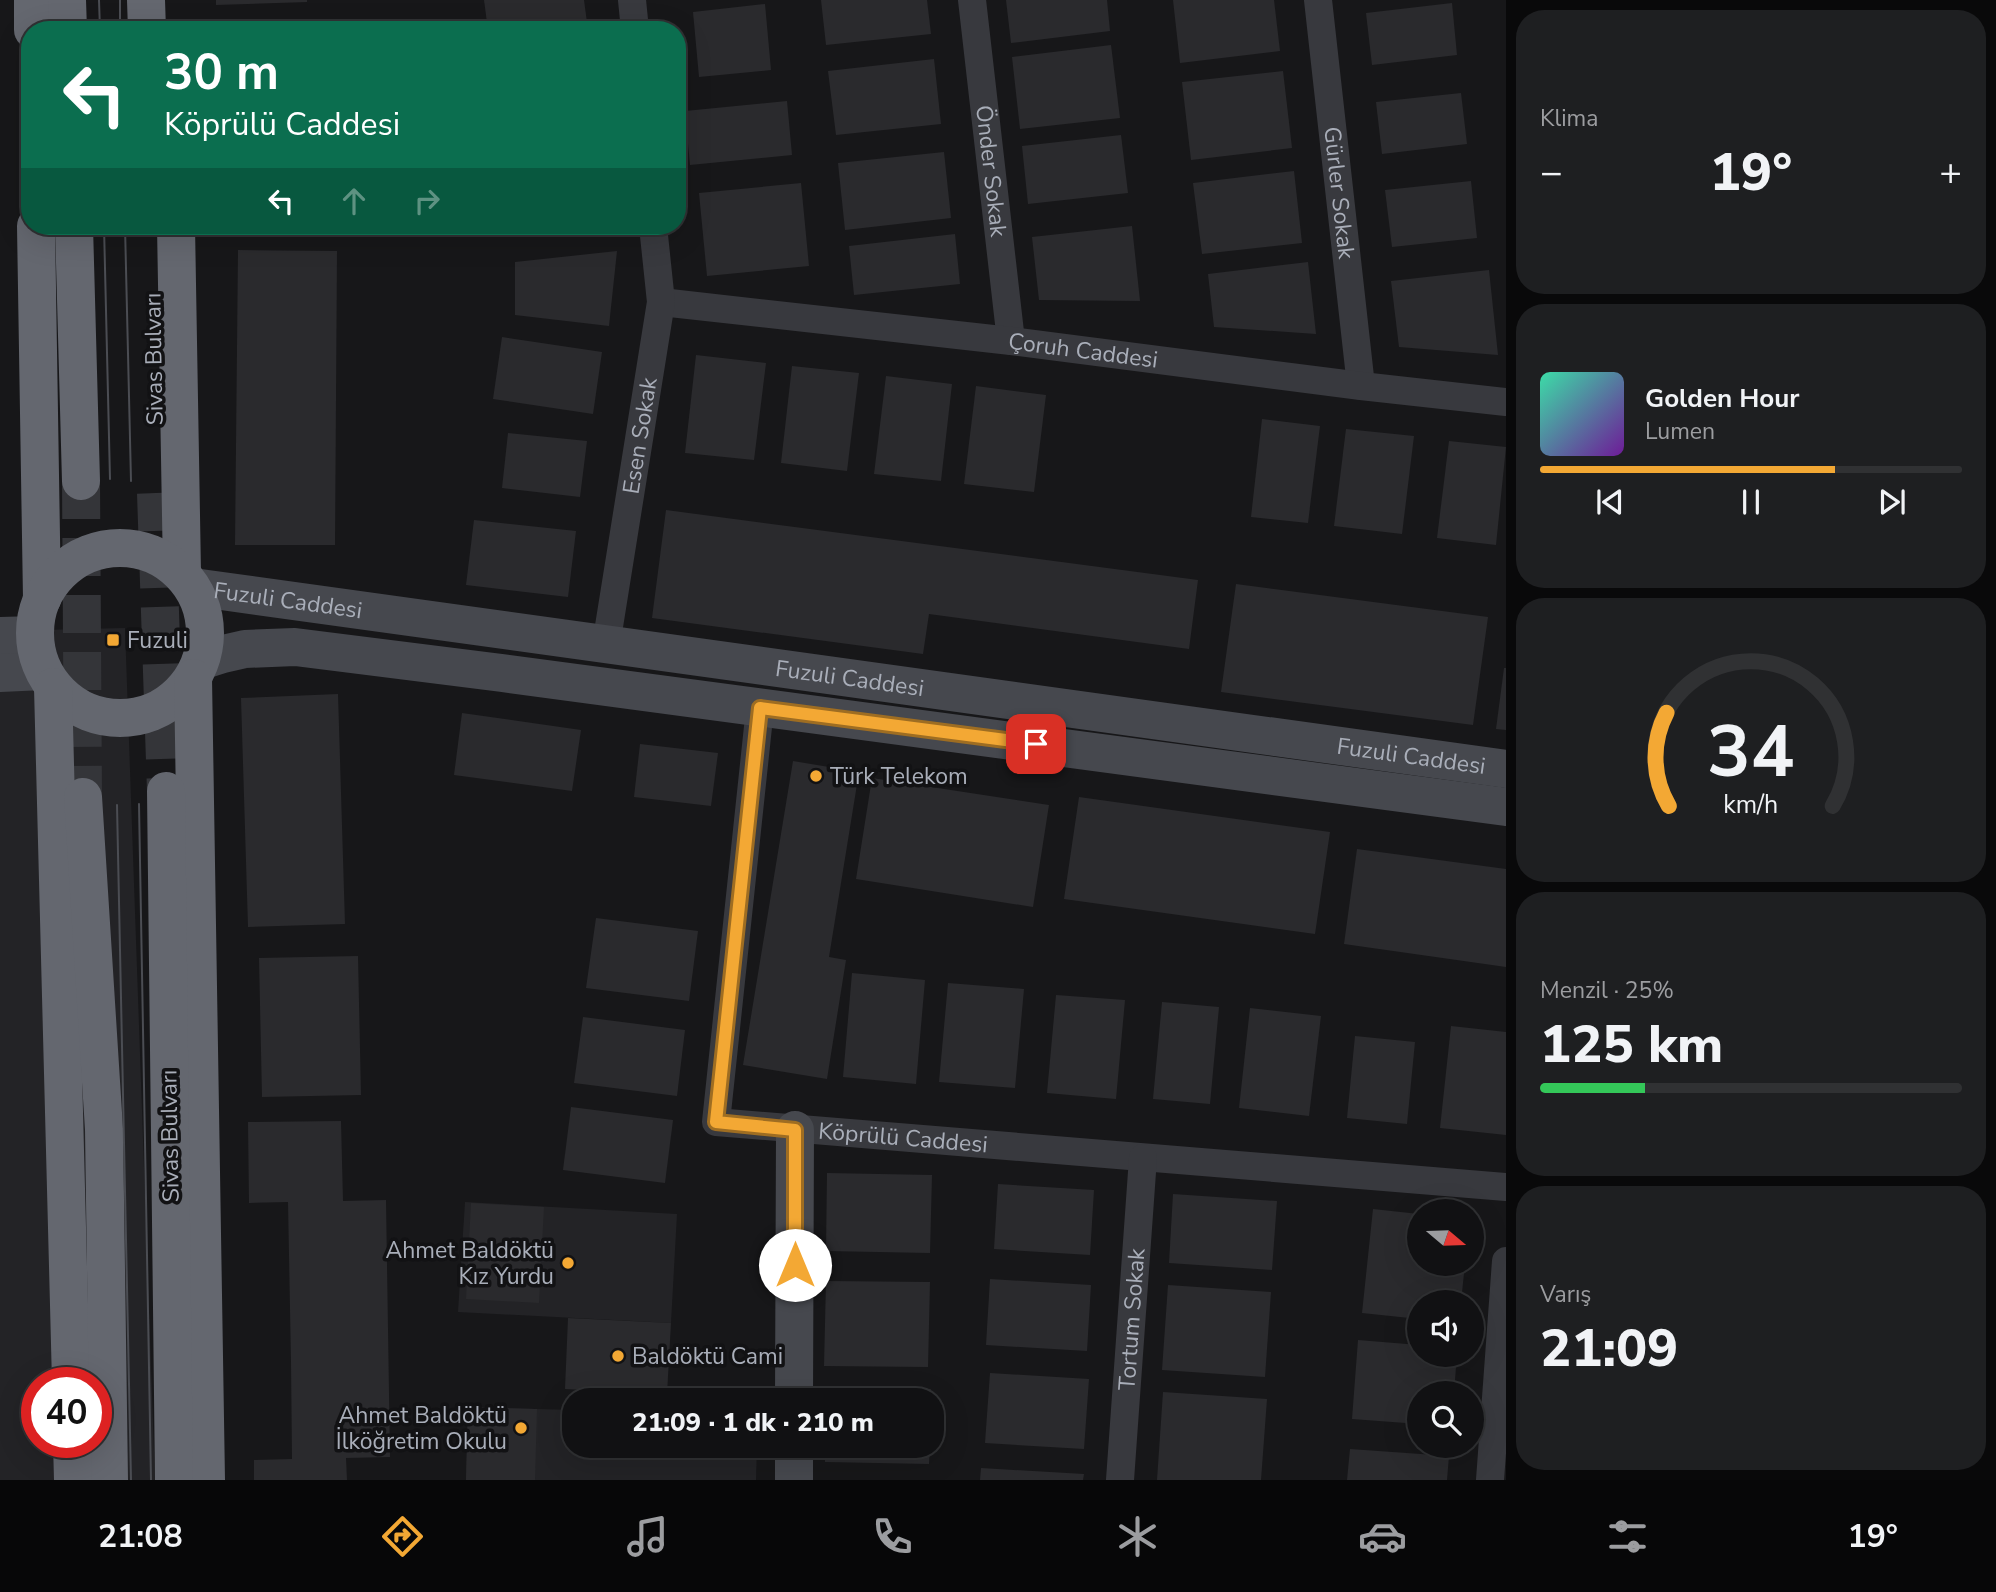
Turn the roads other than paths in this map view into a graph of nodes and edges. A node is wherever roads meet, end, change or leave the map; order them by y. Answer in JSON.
{"nodes":[{"id":1,"x":33,"y":0,"type":"edge"},
{"id":2,"x":67,"y":0,"type":"edge"},
{"id":3,"x":146,"y":0,"type":"edge"},
{"id":4,"x":173,"y":0,"type":"edge"},
{"id":5,"x":632,"y":0,"type":"edge"},
{"id":6,"x":972,"y":0,"type":"edge"},
{"id":7,"x":1318,"y":0,"type":"edge"},
{"id":8,"x":33,"y":21,"type":"edge"},
{"id":9,"x":68,"y":21,"type":"edge"},
{"id":10,"x":147,"y":21,"type":"edge"},
{"id":11,"x":173,"y":21,"type":"edge"},
{"id":12,"x":634,"y":21,"type":"edge"},
{"id":13,"x":36,"y":235,"type":"edge"},
{"id":14,"x":74,"y":235,"type":"edge"},
{"id":15,"x":151,"y":235,"type":"edge"},
{"id":16,"x":176,"y":235,"type":"edge"},
{"id":17,"x":654,"y":235,"type":"edge"},
{"id":18,"x":661,"y":302,"type":"junction"},
{"id":19,"x":1011,"y":341,"type":"junction"},
{"id":20,"x":1362,"y":386,"type":"junction"},
{"id":21,"x":1506,"y":402,"type":"edge"},
{"id":22,"x":81,"y":481,"type":"tunnel mouth"},
{"id":23,"x":156,"y":493,"type":"tunnel mouth"},
{"id":24,"x":187,"y":580,"type":"junction"},
{"id":25,"x":35,"y":645,"type":"edge"},
{"id":26,"x":606,"y":645,"type":"junction"},
{"id":27,"x":197,"y":670,"type":"junction"},
{"id":28,"x":0,"y":673,"type":"edge"},
{"id":29,"x":760,"y":708,"type":"junction"},
{"id":30,"x":1506,"y":769,"type":"edge"},
{"id":31,"x":166,"y":791,"type":"tunnel mouth"},
{"id":32,"x":83,"y":797,"type":"tunnel mouth"},
{"id":33,"x":1506,"y":807,"type":"edge"},
{"id":34,"x":795,"y":1130,"type":"junction"},
{"id":35,"x":1143,"y":1158,"type":"junction"},
{"id":36,"x":1506,"y":1187,"type":"edge"},
{"id":37,"x":1506,"y":1261,"type":"edge"},
{"id":38,"x":70,"y":1367,"type":"edge"},
{"id":39,"x":794,"y":1388,"type":"edge"},
{"id":40,"x":72,"y":1458,"type":"edge"},
{"id":41,"x":794,"y":1458,"type":"edge"},
{"id":42,"x":73,"y":1480,"type":"edge"},
{"id":43,"x":110,"y":1480,"type":"edge"},
{"id":44,"x":174,"y":1480,"type":"edge"},
{"id":45,"x":206,"y":1480,"type":"edge"},
{"id":46,"x":794,"y":1480,"type":"edge"},
{"id":47,"x":1120,"y":1480,"type":"edge"},
{"id":48,"x":1490,"y":1480,"type":"edge"}],
"edges":[{"from":1,"to":8,"type":"highway"},
{"from":2,"to":9,"type":"highway"},
{"from":3,"to":10,"type":"highway"},
{"from":4,"to":11,"type":"highway"},
{"from":5,"to":12,"type":"street"},
{"from":6,"to":19,"type":"street","name":"Önder Sokak"},
{"from":7,"to":20,"type":"street","name":"Gürler Sokak"},
{"from":13,"to":25,"type":"highway"},
{"from":14,"to":22,"type":"highway"},
{"from":15,"to":23,"type":"highway","name":"Sivas Bulvarı"},
{"from":16,"to":24,"type":"highway"},
{"from":17,"to":18,"type":"street","name":"Esen Sokak"},
{"from":18,"to":19,"type":"street","name":"Çoruh Caddesi"},
{"from":18,"to":26,"type":"street","name":"Esen Sokak"},
{"from":19,"to":20,"type":"street","name":"Çoruh Caddesi"},
{"from":20,"to":21,"type":"street","name":"Çoruh Caddesi"},
{"from":24,"to":25,"type":"highway"},
{"from":24,"to":26,"type":"street","name":"Fuzuli Caddesi"},
{"from":24,"to":27,"type":"highway"},
{"from":25,"to":27,"type":"highway"},
{"from":25,"to":28,"type":"street"},
{"from":25,"to":38,"type":"highway"},
{"from":26,"to":30,"type":"street","name":"Fuzuli Caddesi"},
{"from":27,"to":29,"type":"street","name":"Fuzuli Caddesi"},
{"from":27,"to":45,"type":"highway"},
{"from":29,"to":33,"type":"street","name":"Fuzuli Caddesi"},
{"from":29,"to":34,"type":"street","name":"Köprülü Caddesi"},
{"from":31,"to":44,"type":"highway","name":"Sivas Bulvarı"},
{"from":32,"to":43,"type":"highway"},
{"from":34,"to":35,"type":"street","name":"Köprülü Caddesi"},
{"from":34,"to":39,"type":"street"},
{"from":35,"to":36,"type":"street","name":"Köprülü Caddesi"},
{"from":35,"to":47,"type":"street","name":"Tortum Sokak"},
{"from":37,"to":48,"type":"street"},
{"from":40,"to":42,"type":"highway"},
{"from":41,"to":46,"type":"street"}]}
